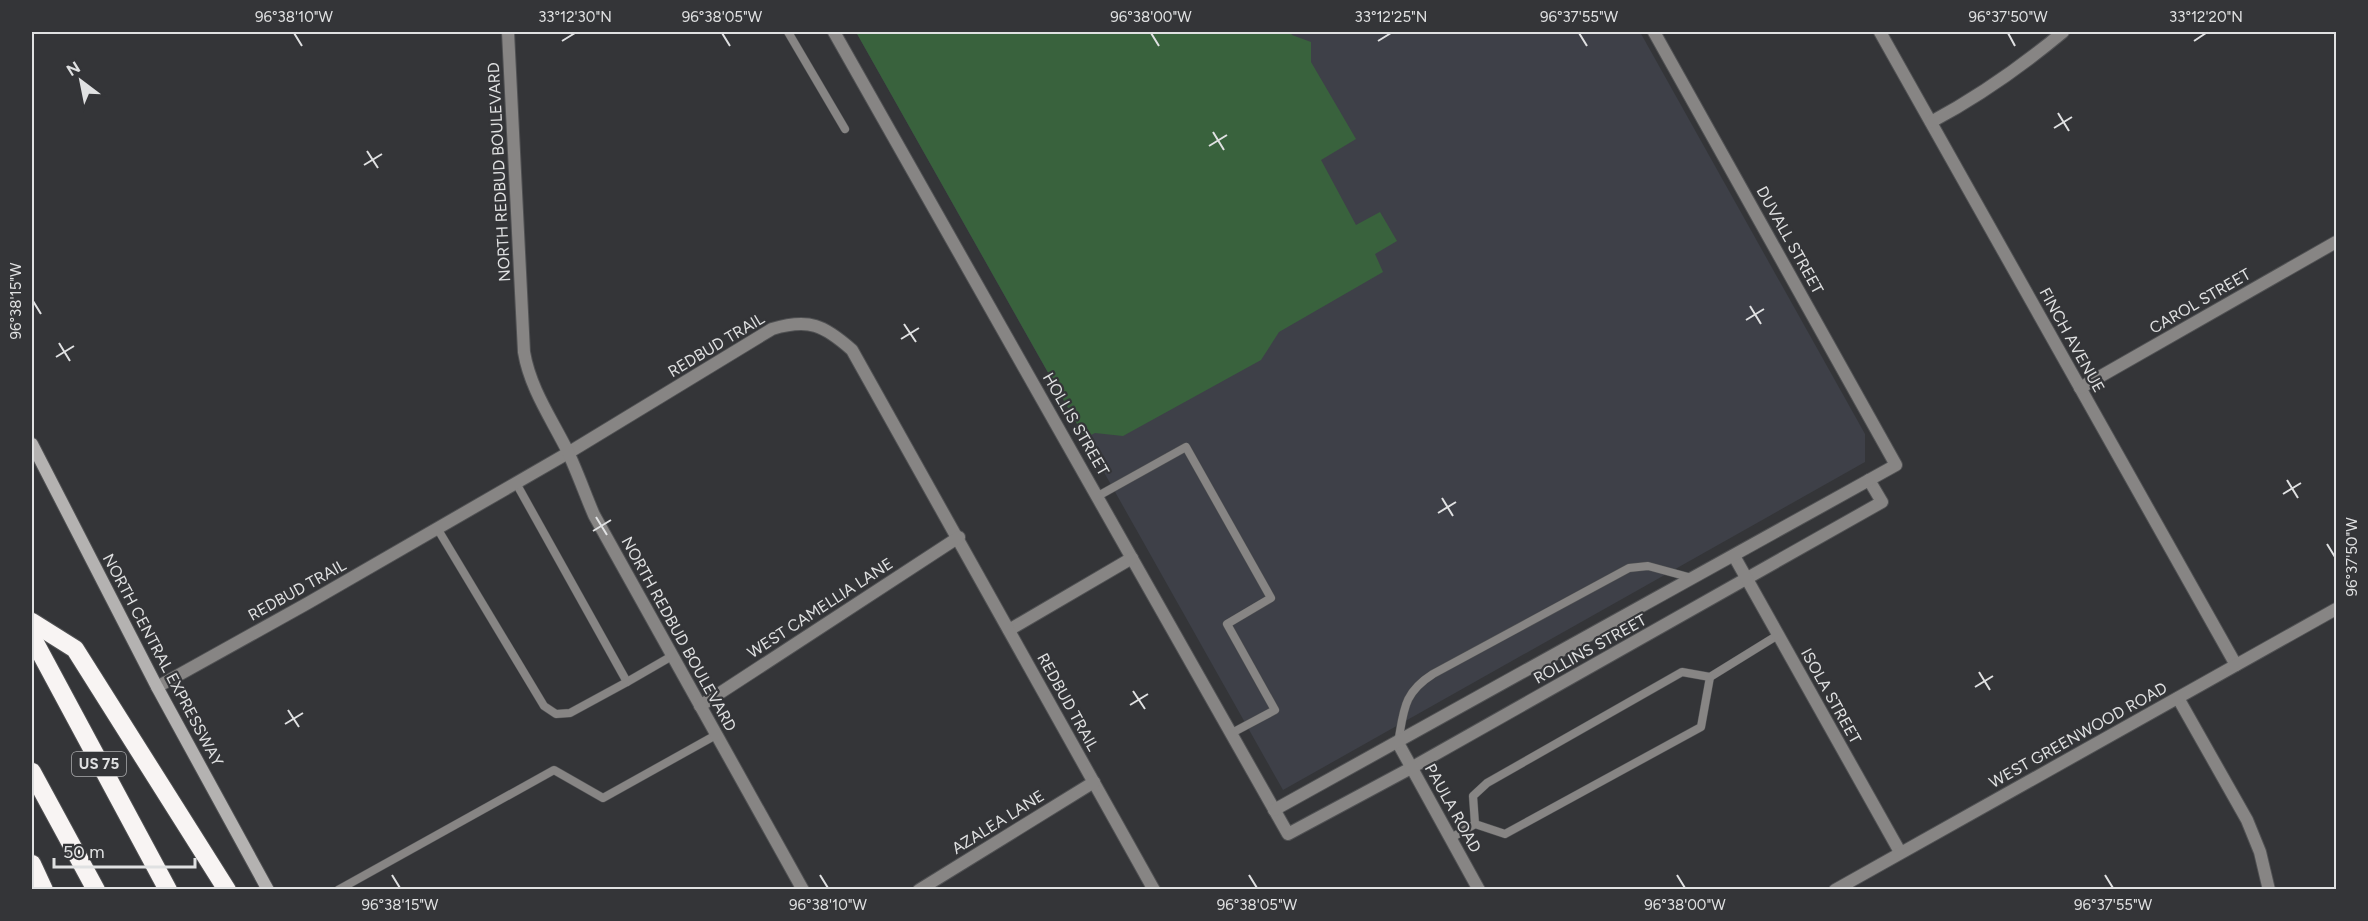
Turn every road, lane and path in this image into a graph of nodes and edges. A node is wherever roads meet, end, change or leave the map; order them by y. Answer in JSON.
{"nodes":[{"id":1,"x":508,"y":32,"type":"edge"},
{"id":2,"x":788,"y":32,"type":"edge"},
{"id":3,"x":834,"y":32,"type":"edge"},
{"id":4,"x":1654,"y":32,"type":"edge"},
{"id":5,"x":1880,"y":32,"type":"edge"},
{"id":6,"x":2064,"y":32,"type":"edge"},
{"id":7,"x":1931,"y":122,"type":"junction"},
{"id":8,"x":845,"y":129,"type":"dead end"},
{"id":9,"x":2337,"y":242,"type":"edge"},
{"id":10,"x":2080,"y":388,"type":"junction"},
{"id":11,"x":32,"y":444,"type":"edge"},
{"id":12,"x":568,"y":453,"type":"junction"},
{"id":13,"x":1896,"y":465,"type":"joint"},
{"id":14,"x":1869,"y":480,"type":"junction"},
{"id":15,"x":516,"y":483,"type":"junction"},
{"id":16,"x":1098,"y":496,"type":"junction"},
{"id":17,"x":437,"y":528,"type":"junction"},
{"id":18,"x":958,"y":537,"type":"junction"},
{"id":19,"x":1734,"y":556,"type":"junction"},
{"id":20,"x":1132,"y":558,"type":"junction"},
{"id":21,"x":1693,"y":579,"type":"junction"},
{"id":22,"x":1747,"y":579,"type":"junction"},
{"id":23,"x":2337,"y":609,"type":"edge"},
{"id":24,"x":32,"y":622,"type":"edge"},
{"id":25,"x":1009,"y":630,"type":"junction"},
{"id":26,"x":1778,"y":635,"type":"junction"},
{"id":27,"x":32,"y":637,"type":"edge"},
{"id":28,"x":672,"y":656,"type":"junction"},
{"id":29,"x":2236,"y":664,"type":"junction"},
{"id":30,"x":1710,"y":677,"type":"junction"},
{"id":31,"x":627,"y":682,"type":"junction"},
{"id":32,"x":157,"y":687,"type":"junction"},
{"id":33,"x":2178,"y":698,"type":"junction"},
{"id":34,"x":700,"y":706,"type":"junction"},
{"id":35,"x":1230,"y":734,"type":"junction"},
{"id":36,"x":716,"y":735,"type":"junction"},
{"id":37,"x":1398,"y":743,"type":"junction"},
{"id":38,"x":1411,"y":768,"type":"junction"},
{"id":39,"x":32,"y":772,"type":"edge"},
{"id":40,"x":1094,"y":782,"type":"junction"},
{"id":41,"x":1274,"y":810,"type":"junction"},
{"id":42,"x":1474,"y":824,"type":"junction"},
{"id":43,"x":1288,"y":834,"type":"joint"},
{"id":44,"x":1451,"y":838,"type":"junction"},
{"id":45,"x":1900,"y":852,"type":"junction"},
{"id":46,"x":32,"y":864,"type":"edge"},
{"id":47,"x":44,"y":890,"type":"edge"},
{"id":48,"x":96,"y":890,"type":"edge"},
{"id":49,"x":168,"y":890,"type":"edge"},
{"id":50,"x":227,"y":890,"type":"edge"},
{"id":51,"x":268,"y":890,"type":"edge"},
{"id":52,"x":338,"y":890,"type":"edge"},
{"id":53,"x":803,"y":890,"type":"edge"},
{"id":54,"x":919,"y":890,"type":"edge"},
{"id":55,"x":1154,"y":890,"type":"edge"},
{"id":56,"x":1479,"y":890,"type":"edge"},
{"id":57,"x":1835,"y":890,"type":"edge"},
{"id":58,"x":2269,"y":890,"type":"edge"}],
"edges":[{"from":1,"to":12,"type":"street","name":"NORTH REDBUD BOULEVARD"},
{"from":2,"to":8,"type":"lane"},
{"from":3,"to":16,"type":"street","name":"HOLLIS STREET"},
{"from":4,"to":13,"type":"street","name":"DUVALL STREET"},
{"from":5,"to":7,"type":"street","name":"FINCH AVENUE"},
{"from":6,"to":7,"type":"street"},
{"from":7,"to":10,"type":"street","name":"FINCH AVENUE"},
{"from":9,"to":10,"type":"street","name":"CAROL STREET"},
{"from":10,"to":29,"type":"street","name":"FINCH AVENUE"},
{"from":11,"to":32,"type":"main road","name":"NORTH CENTRAL EXPRESSWAY"},
{"from":12,"to":15,"type":"street","name":"REDBUD TRAIL"},
{"from":12,"to":18,"type":"street","name":"REDBUD TRAIL"},
{"from":12,"to":28,"type":"street","name":"NORTH REDBUD BOULEVARD"},
{"from":13,"to":14,"type":"street","name":"ROLLINS STREET"},
{"from":14,"to":19,"type":"street","name":"ROLLINS STREET"},
{"from":14,"to":22,"type":"street","name":"ROLLINS STREET"},
{"from":15,"to":17,"type":"street","name":"REDBUD TRAIL"},
{"from":15,"to":31,"type":"lane"},
{"from":16,"to":20,"type":"street","name":"HOLLIS STREET"},
{"from":16,"to":35,"type":"lane"},
{"from":17,"to":31,"type":"lane"},
{"from":17,"to":32,"type":"street","name":"REDBUD TRAIL"},
{"from":18,"to":25,"type":"street","name":"REDBUD TRAIL"},
{"from":18,"to":34,"type":"street","name":"WEST CAMELLIA LANE"},
{"from":19,"to":21,"type":"street","name":"ROLLINS STREET"},
{"from":19,"to":22,"type":"street","name":"ISOLA STREET"},
{"from":20,"to":25,"type":"street"},
{"from":20,"to":35,"type":"street","name":"HOLLIS STREET"},
{"from":21,"to":37,"type":"street","name":"ROLLINS STREET"},
{"from":21,"to":37,"type":"lane"},
{"from":22,"to":26,"type":"street","name":"ISOLA STREET"},
{"from":22,"to":38,"type":"street","name":"ROLLINS STREET"},
{"from":23,"to":29,"type":"street","name":"WEST GREENWOOD ROAD"},
{"from":24,"to":50,"type":"highway"},
{"from":25,"to":40,"type":"street","name":"REDBUD TRAIL"},
{"from":26,"to":30,"type":"lane"},
{"from":26,"to":45,"type":"street","name":"ISOLA STREET"},
{"from":27,"to":49,"type":"highway","number":"US 75"},
{"from":28,"to":31,"type":"lane"},
{"from":28,"to":34,"type":"street","name":"NORTH REDBUD BOULEVARD"},
{"from":29,"to":33,"type":"street","name":"WEST GREENWOOD ROAD"},
{"from":30,"to":42,"type":"lane"},
{"from":30,"to":42,"type":"lane"},
{"from":32,"to":51,"type":"main road","name":"NORTH CENTRAL EXPRESSWAY"},
{"from":33,"to":45,"type":"street","name":"WEST GREENWOOD ROAD"},
{"from":33,"to":58,"type":"street"},
{"from":34,"to":36,"type":"street","name":"NORTH REDBUD BOULEVARD"},
{"from":35,"to":41,"type":"street","name":"HOLLIS STREET"},
{"from":36,"to":52,"type":"lane"},
{"from":36,"to":53,"type":"street","name":"NORTH REDBUD BOULEVARD"},
{"from":37,"to":38,"type":"street","name":"PAULA ROAD"},
{"from":37,"to":41,"type":"street","name":"ROLLINS STREET"},
{"from":38,"to":43,"type":"street","name":"ROLLINS STREET"},
{"from":38,"to":44,"type":"street","name":"PAULA ROAD"},
{"from":39,"to":48,"type":"highway"},
{"from":40,"to":54,"type":"street","name":"AZALEA LANE"},
{"from":40,"to":55,"type":"street","name":"REDBUD TRAIL"},
{"from":41,"to":43,"type":"street","name":"HOLLIS STREET"},
{"from":42,"to":44,"type":"lane"},
{"from":44,"to":56,"type":"street","name":"PAULA ROAD"},
{"from":45,"to":57,"type":"street","name":"WEST GREENWOOD ROAD"},
{"from":46,"to":47,"type":"highway"}]}
